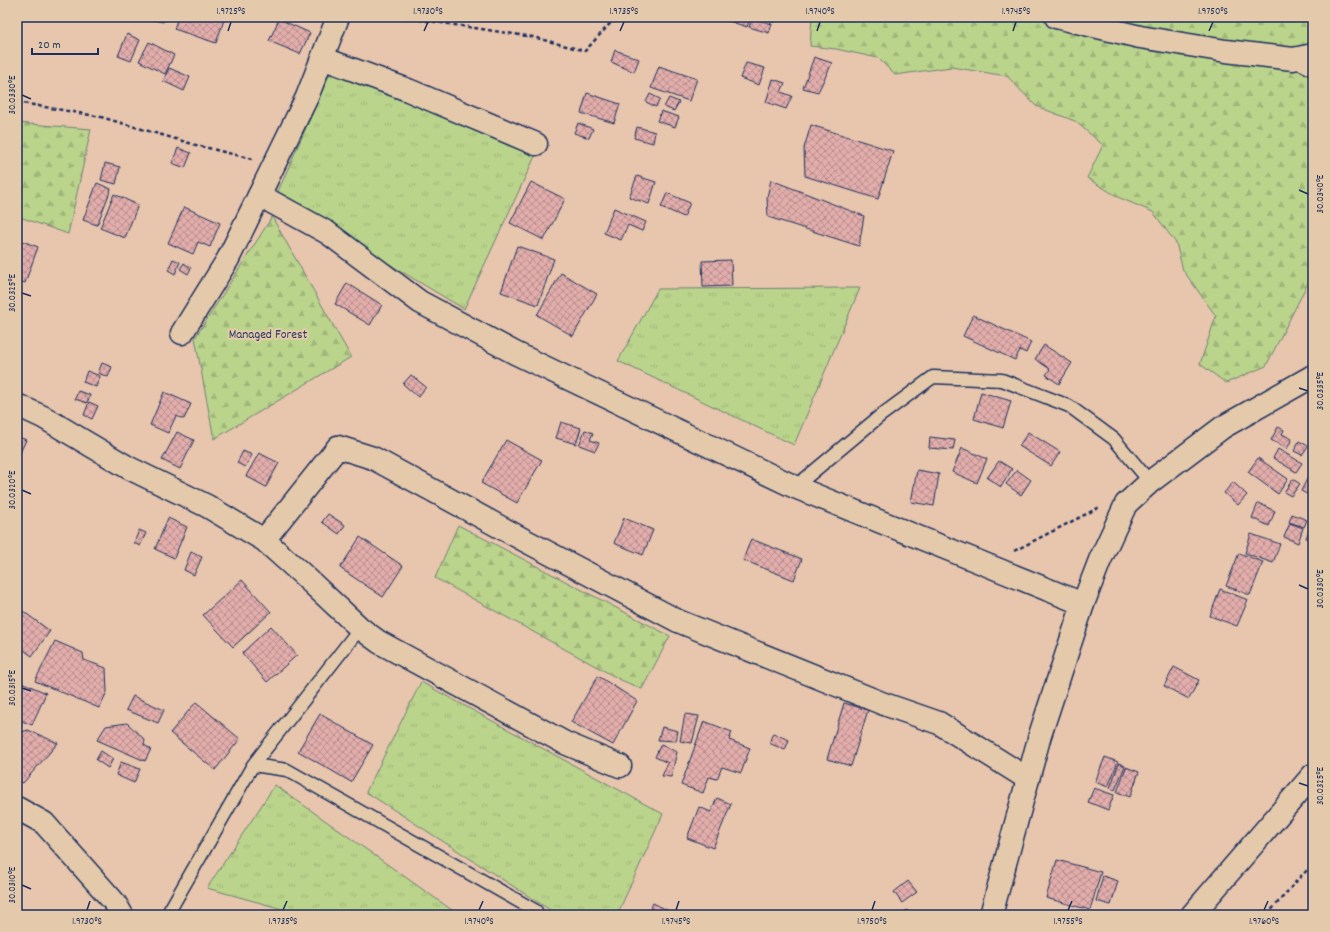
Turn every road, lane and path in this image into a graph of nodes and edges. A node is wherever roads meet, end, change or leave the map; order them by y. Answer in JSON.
{"nodes":[{"id":1,"x":338,"y":17,"type":"edge"},
{"id":2,"x":398,"y":17,"type":"edge"},
{"id":3,"x":616,"y":17,"type":"edge"},
{"id":4,"x":1056,"y":17,"type":"edge"},
{"id":5,"x":1303,"y":57,"type":"edge"},
{"id":6,"x":322,"y":58,"type":"junction"},
{"id":7,"x":1313,"y":70,"type":"edge"},
{"id":8,"x":17,"y":102,"type":"edge"},
{"id":9,"x":536,"y":144,"type":"dead end"},
{"id":10,"x":274,"y":165,"type":"junction"},
{"id":11,"x":259,"y":195,"type":"junction"},
{"id":12,"x":182,"y":333,"type":"dead end"},
{"id":13,"x":1313,"y":376,"type":"edge"},
{"id":14,"x":17,"y":405,"type":"edge"},
{"id":15,"x":1150,"y":482,"type":"junction"},
{"id":16,"x":796,"y":487,"type":"junction"},
{"id":17,"x":1126,"y":504,"type":"junction"},
{"id":18,"x":264,"y":540,"type":"junction"},
{"id":19,"x":987,"y":565,"type":"junction"},
{"id":20,"x":1083,"y":604,"type":"junction"},
{"id":21,"x":360,"y":628,"type":"junction"},
{"id":22,"x":253,"y":765,"type":"junction"},
{"id":23,"x":620,"y":766,"type":"dead end"},
{"id":24,"x":1313,"y":775,"type":"edge"},
{"id":25,"x":1028,"y":779,"type":"junction"},
{"id":26,"x":17,"y":808,"type":"edge"},
{"id":27,"x":1313,"y":865,"type":"edge"},
{"id":28,"x":536,"y":911,"type":"dead end"},
{"id":29,"x":122,"y":915,"type":"edge"},
{"id":30,"x":167,"y":915,"type":"edge"},
{"id":31,"x":991,"y":915,"type":"edge"},
{"id":32,"x":1192,"y":915,"type":"edge"},
{"id":33,"x":1267,"y":915,"type":"edge"}],
"edges":[{"from":1,"to":6,"type":"street"},
{"from":2,"to":3,"type":"path"},
{"from":4,"to":5,"type":"street"},
{"from":5,"to":7,"type":"lane"},
{"from":6,"to":9,"type":"street"},
{"from":6,"to":10,"type":"street"},
{"from":8,"to":10,"type":"path"},
{"from":10,"to":11,"type":"street"},
{"from":11,"to":12,"type":"street"},
{"from":11,"to":16,"type":"street"},
{"from":13,"to":15,"type":"street"},
{"from":14,"to":18,"type":"street"},
{"from":15,"to":16,"type":"lane"},
{"from":15,"to":17,"type":"street"},
{"from":16,"to":19,"type":"street"},
{"from":17,"to":19,"type":"path"},
{"from":17,"to":20,"type":"street"},
{"from":18,"to":21,"type":"street"},
{"from":18,"to":25,"type":"street"},
{"from":19,"to":20,"type":"street"},
{"from":20,"to":25,"type":"street"},
{"from":21,"to":22,"type":"lane"},
{"from":21,"to":23,"type":"street"},
{"from":22,"to":28,"type":"lane"},
{"from":22,"to":30,"type":"lane"},
{"from":24,"to":32,"type":"street"},
{"from":25,"to":31,"type":"street"},
{"from":26,"to":29,"type":"street"},
{"from":27,"to":33,"type":"path"}]}
